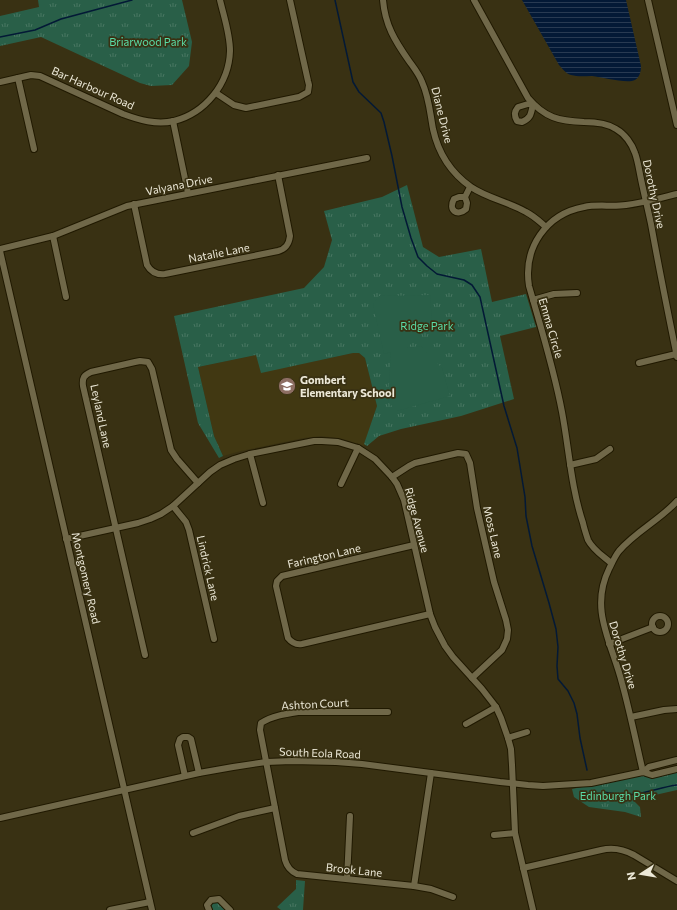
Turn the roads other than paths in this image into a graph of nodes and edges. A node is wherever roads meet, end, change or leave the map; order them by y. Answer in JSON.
{"nodes":[{"id":1,"x":220,"y":0,"type":"edge"},
{"id":2,"x":290,"y":0,"type":"edge"},
{"id":3,"x":383,"y":0,"type":"edge"},
{"id":4,"x":474,"y":0,"type":"edge"},
{"id":5,"x":648,"y":0,"type":"edge"},
{"id":6,"x":18,"y":78,"type":"junction"},
{"id":7,"x":0,"y":82,"type":"edge"},
{"id":8,"x":216,"y":93,"type":"junction"},
{"id":9,"x":173,"y":121,"type":"junction"},
{"id":10,"x":677,"y":126,"type":"edge"},
{"id":11,"x":34,"y":149,"type":"dead end"},
{"id":12,"x":366,"y":158,"type":"dead end"},
{"id":13,"x":278,"y":175,"type":"junction"},
{"id":14,"x":470,"y":187,"type":"junction"},
{"id":15,"x":188,"y":193,"type":"junction"},
{"id":16,"x":677,"y":194,"type":"edge"},
{"id":17,"x":465,"y":197,"type":"dead end"},
{"id":18,"x":646,"y":201,"type":"junction"},
{"id":19,"x":134,"y":204,"type":"junction"},
{"id":20,"x":546,"y":227,"type":"junction"},
{"id":21,"x":53,"y":236,"type":"junction"},
{"id":22,"x":0,"y":250,"type":"edge"},
{"id":23,"x":577,"y":293,"type":"dead end"},
{"id":24,"x":66,"y":297,"type":"dead end"},
{"id":25,"x":533,"y":300,"type":"junction"},
{"id":26,"x":677,"y":356,"type":"edge"},
{"id":27,"x":639,"y":363,"type":"dead end"},
{"id":28,"x":358,"y":448,"type":"junction"},
{"id":29,"x":610,"y":449,"type":"dead end"},
{"id":30,"x":250,"y":454,"type":"junction"},
{"id":31,"x":570,"y":465,"type":"junction"},
{"id":32,"x":392,"y":477,"type":"junction"},
{"id":33,"x":198,"y":482,"type":"junction"},
{"id":34,"x":341,"y":484,"type":"dead end"},
{"id":35,"x":677,"y":501,"type":"edge"},
{"id":36,"x":263,"y":503,"type":"dead end"},
{"id":37,"x":173,"y":506,"type":"junction"},
{"id":38,"x":116,"y":528,"type":"junction"},
{"id":39,"x":66,"y":539,"type":"junction"},
{"id":40,"x":414,"y":545,"type":"junction"},
{"id":41,"x":611,"y":563,"type":"junction"},
{"id":42,"x":430,"y":614,"type":"junction"},
{"id":43,"x":653,"y":627,"type":"dead end"},
{"id":44,"x":214,"y":639,"type":"dead end"},
{"id":45,"x":609,"y":644,"type":"junction"},
{"id":46,"x":145,"y":655,"type":"dead end"},
{"id":47,"x":472,"y":678,"type":"junction"},
{"id":48,"x":496,"y":707,"type":"junction"},
{"id":49,"x":677,"y":709,"type":"edge"},
{"id":50,"x":388,"y":712,"type":"dead end"},
{"id":51,"x":630,"y":717,"type":"junction"},
{"id":52,"x":466,"y":724,"type":"dead end"},
{"id":53,"x":527,"y":732,"type":"dead end"},
{"id":54,"x":508,"y":738,"type":"junction"},
{"id":55,"x":677,"y":760,"type":"edge"},
{"id":56,"x":266,"y":762,"type":"junction"},
{"id":57,"x":677,"y":769,"type":"edge"},
{"id":58,"x":643,"y":772,"type":"junction"},
{"id":59,"x":199,"y":773,"type":"junction"},
{"id":60,"x":431,"y":773,"type":"junction"},
{"id":61,"x":185,"y":776,"type":"junction"},
{"id":62,"x":513,"y":783,"type":"junction"},
{"id":63,"x":124,"y":790,"type":"junction"},
{"id":64,"x":275,"y":808,"type":"junction"},
{"id":65,"x":350,"y":816,"type":"dead end"},
{"id":66,"x":0,"y":818,"type":"edge"},
{"id":67,"x":193,"y":833,"type":"dead end"},
{"id":68,"x":515,"y":833,"type":"junction"},
{"id":69,"x":494,"y":835,"type":"dead end"},
{"id":70,"x":523,"y":868,"type":"junction"},
{"id":71,"x":347,"y":879,"type":"junction"},
{"id":72,"x":677,"y":881,"type":"edge"},
{"id":73,"x":414,"y":886,"type":"junction"},
{"id":74,"x":453,"y":897,"type":"dead end"},
{"id":75,"x":150,"y":902,"type":"junction"},
{"id":76,"x":110,"y":910,"type":"edge"},
{"id":77,"x":152,"y":910,"type":"edge"},
{"id":78,"x":209,"y":910,"type":"edge"},
{"id":79,"x":230,"y":910,"type":"edge"},
{"id":80,"x":532,"y":910,"type":"edge"}],
"edges":[{"from":1,"to":8,"type":"street","name":"Bar Harbour Road"},
{"from":2,"to":8,"type":"street"},
{"from":3,"to":14,"type":"street","name":"Diane Drive"},
{"from":4,"to":18,"type":"street","name":"Dorothy Drive"},
{"from":5,"to":10,"type":"street"},
{"from":6,"to":7,"type":"street","name":"Bar Harbour Road"},
{"from":6,"to":9,"type":"street","name":"Bar Harbour Road"},
{"from":6,"to":11,"type":"street"},
{"from":8,"to":9,"type":"street","name":"Bar Harbour Road"},
{"from":9,"to":15,"type":"street"},
{"from":12,"to":13,"type":"street","name":"Valyana Drive"},
{"from":13,"to":15,"type":"street","name":"Valyana Drive"},
{"from":13,"to":19,"type":"street","name":"Natalie Lane"},
{"from":14,"to":17,"type":"street"},
{"from":14,"to":20,"type":"street","name":"Diane Drive"},
{"from":15,"to":19,"type":"street","name":"Valyana Drive"},
{"from":16,"to":18,"type":"street","name":"Emma Circle"},
{"from":18,"to":20,"type":"street","name":"Emma Circle"},
{"from":18,"to":26,"type":"street","name":"Dorothy Drive"},
{"from":19,"to":21,"type":"street","name":"Valyana Drive"},
{"from":20,"to":25,"type":"street","name":"Emma Circle"},
{"from":21,"to":22,"type":"street","name":"Valyana Drive"},
{"from":21,"to":24,"type":"street"},
{"from":22,"to":39,"type":"street","name":"Montgomery Road"},
{"from":23,"to":25,"type":"street"},
{"from":25,"to":31,"type":"street","name":"Emma Circle"},
{"from":26,"to":27,"type":"street"},
{"from":28,"to":30,"type":"street","name":"Ridge Avenue"},
{"from":28,"to":32,"type":"street","name":"Ridge Avenue"},
{"from":28,"to":34,"type":"street"},
{"from":29,"to":31,"type":"street"},
{"from":30,"to":33,"type":"street","name":"Ridge Avenue"},
{"from":30,"to":36,"type":"street"},
{"from":31,"to":41,"type":"street","name":"Emma Circle"},
{"from":32,"to":40,"type":"street","name":"Ridge Avenue"},
{"from":32,"to":47,"type":"street","name":"Moss Lane"},
{"from":33,"to":37,"type":"street","name":"Ridge Avenue"},
{"from":33,"to":38,"type":"street","name":"Leyland Lane"},
{"from":35,"to":41,"type":"street","name":"Dorothy Drive"},
{"from":37,"to":38,"type":"street","name":"Ridge Avenue"},
{"from":37,"to":44,"type":"street","name":"Lindrick Lane"},
{"from":38,"to":39,"type":"street","name":"Ridge Avenue"},
{"from":38,"to":46,"type":"street","name":"Leyland Lane"},
{"from":39,"to":63,"type":"street","name":"Montgomery Road"},
{"from":40,"to":42,"type":"street","name":"Ridge Avenue"},
{"from":40,"to":42,"type":"street","name":"Farington Lane"},
{"from":41,"to":45,"type":"street","name":"Dorothy Drive"},
{"from":42,"to":47,"type":"street","name":"Ridge Avenue"},
{"from":43,"to":45,"type":"street"},
{"from":45,"to":51,"type":"street","name":"Dorothy Drive"},
{"from":47,"to":48,"type":"street","name":"Ridge Avenue"},
{"from":48,"to":52,"type":"street"},
{"from":48,"to":54,"type":"street","name":"Ridge Avenue"},
{"from":49,"to":51,"type":"street"},
{"from":50,"to":56,"type":"street","name":"Ashton Court"},
{"from":51,"to":58,"type":"street","name":"Dorothy Drive"},
{"from":53,"to":54,"type":"street"},
{"from":54,"to":62,"type":"street","name":"Ridge Avenue"},
{"from":55,"to":58,"type":"street","name":"South Eola Road"},
{"from":56,"to":59,"type":"street","name":"South Eola Road"},
{"from":56,"to":60,"type":"street","name":"South Eola Road"},
{"from":56,"to":64,"type":"street","name":"Brook Lane"},
{"from":57,"to":58,"type":"street","name":"South Eola Road"},
{"from":58,"to":62,"type":"street","name":"South Eola Road"},
{"from":59,"to":61,"type":"street","name":"South Eola Road"},
{"from":59,"to":61,"type":"street"},
{"from":60,"to":62,"type":"street","name":"South Eola Road"},
{"from":60,"to":73,"type":"street"},
{"from":61,"to":63,"type":"street","name":"South Eola Road"},
{"from":62,"to":68,"type":"street","name":"Ridge Avenue"},
{"from":63,"to":66,"type":"street","name":"South Eola Road"},
{"from":63,"to":75,"type":"street","name":"Montgomery Road"},
{"from":64,"to":67,"type":"street"},
{"from":64,"to":71,"type":"street","name":"Brook Lane"},
{"from":65,"to":71,"type":"street"},
{"from":68,"to":69,"type":"street"},
{"from":68,"to":70,"type":"street","name":"Ridge Avenue"},
{"from":70,"to":72,"type":"street"},
{"from":70,"to":80,"type":"street","name":"Ridge Avenue"},
{"from":71,"to":73,"type":"street","name":"Brook Lane"},
{"from":73,"to":74,"type":"street","name":"Brook Lane"},
{"from":75,"to":76,"type":"street"},
{"from":75,"to":77,"type":"street","name":"Montgomery Road"},
{"from":78,"to":79,"type":"street"}]}
